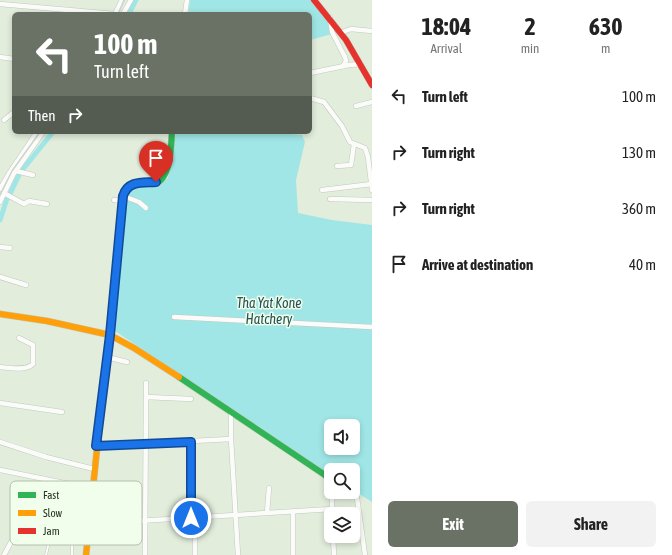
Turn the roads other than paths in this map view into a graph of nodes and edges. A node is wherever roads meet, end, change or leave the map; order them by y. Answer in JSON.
{"nodes":[{"id":1,"x":17,"y":0,"type":"edge"},
{"id":2,"x":122,"y":0,"type":"edge"},
{"id":3,"x":130,"y":0,"type":"edge"},
{"id":4,"x":187,"y":0,"type":"edge"},
{"id":5,"x":314,"y":0,"type":"edge"},
{"id":6,"x":0,"y":4,"type":"edge"},
{"id":7,"x":16,"y":6,"type":"junction"},
{"id":8,"x":90,"y":12,"type":"edge"},
{"id":9,"x":116,"y":12,"type":"edge"},
{"id":10,"x":124,"y":12,"type":"edge"},
{"id":11,"x":185,"y":12,"type":"edge"},
{"id":12,"x":330,"y":18,"type":"junction"},
{"id":13,"x":372,"y":31,"type":"edge"},
{"id":14,"x":340,"y":33,"type":"junction"},
{"id":15,"x":0,"y":57,"type":"edge"},
{"id":16,"x":12,"y":59,"type":"edge"},
{"id":17,"x":362,"y":64,"type":"junction"},
{"id":18,"x":343,"y":66,"type":"junction"},
{"id":19,"x":312,"y":73,"type":"edge"},
{"id":20,"x":372,"y":85,"type":"edge"},
{"id":21,"x":312,"y":99,"type":"edge"},
{"id":22,"x":372,"y":102,"type":"edge"},
{"id":23,"x":356,"y":106,"type":"dead end"},
{"id":24,"x":12,"y":114,"type":"edge"},
{"id":25,"x":4,"y":120,"type":"dead end"},
{"id":26,"x":36,"y":134,"type":"edge"},
{"id":27,"x":41,"y":134,"type":"edge"},
{"id":28,"x":172,"y":134,"type":"edge"},
{"id":29,"x":32,"y":142,"type":"junction"},
{"id":30,"x":354,"y":144,"type":"junction"},
{"id":31,"x":337,"y":166,"type":"dead end"},
{"id":32,"x":16,"y":171,"type":"junction"},
{"id":33,"x":33,"y":175,"type":"dead end"},
{"id":34,"x":372,"y":184,"type":"edge"},
{"id":35,"x":322,"y":190,"type":"dead end"},
{"id":36,"x":372,"y":190,"type":"edge"},
{"id":37,"x":2,"y":191,"type":"edge"},
{"id":38,"x":123,"y":199,"type":"junction"},
{"id":39,"x":330,"y":199,"type":"dead end"},
{"id":40,"x":114,"y":200,"type":"dead end"},
{"id":41,"x":372,"y":200,"type":"edge"},
{"id":42,"x":0,"y":202,"type":"edge"},
{"id":43,"x":47,"y":204,"type":"dead end"},
{"id":44,"x":146,"y":208,"type":"dead end"},
{"id":45,"x":0,"y":247,"type":"edge"},
{"id":46,"x":10,"y":248,"type":"dead end"},
{"id":47,"x":0,"y":277,"type":"edge"},
{"id":48,"x":26,"y":284,"type":"dead end"},
{"id":49,"x":0,"y":314,"type":"edge"},
{"id":50,"x":174,"y":317,"type":"dead end"},
{"id":51,"x":372,"y":327,"type":"edge"},
{"id":52,"x":110,"y":335,"type":"junction"},
{"id":53,"x":19,"y":338,"type":"dead end"},
{"id":54,"x":107,"y":357,"type":"junction"},
{"id":55,"x":127,"y":362,"type":"dead end"},
{"id":56,"x":0,"y":367,"type":"edge"},
{"id":57,"x":146,"y":383,"type":"dead end"},
{"id":58,"x":146,"y":397,"type":"junction"},
{"id":59,"x":191,"y":399,"type":"dead end"},
{"id":60,"x":0,"y":403,"type":"edge"},
{"id":61,"x":231,"y":411,"type":"junction"},
{"id":62,"x":62,"y":412,"type":"dead end"},
{"id":63,"x":231,"y":439,"type":"junction"},
{"id":64,"x":0,"y":442,"type":"edge"},
{"id":65,"x":191,"y":442,"type":"junction"},
{"id":66,"x":144,"y":445,"type":"junction"},
{"id":67,"x":96,"y":446,"type":"junction"},
{"id":68,"x":94,"y":469,"type":"junction"},
{"id":69,"x":0,"y":470,"type":"edge"},
{"id":70,"x":324,"y":474,"type":"edge"},
{"id":71,"x":55,"y":481,"type":"edge"},
{"id":72,"x":93,"y":481,"type":"edge"},
{"id":73,"x":269,"y":488,"type":"dead end"},
{"id":74,"x":357,"y":499,"type":"edge"},
{"id":75,"x":324,"y":511,"type":"edge"},
{"id":76,"x":293,"y":512,"type":"junction"},
{"id":77,"x":268,"y":513,"type":"junction"},
{"id":78,"x":237,"y":515,"type":"junction"},
{"id":79,"x":193,"y":518,"type":"junction"},
{"id":80,"x":142,"y":520,"type":"edge"},
{"id":81,"x":146,"y":520,"type":"junction"},
{"id":82,"x":333,"y":543,"type":"edge"},
{"id":83,"x":10,"y":544,"type":"edge"},
{"id":84,"x":48,"y":545,"type":"edge"},
{"id":85,"x":87,"y":545,"type":"edge"},
{"id":86,"x":4,"y":555,"type":"edge"},
{"id":87,"x":46,"y":555,"type":"edge"},
{"id":88,"x":86,"y":555,"type":"edge"},
{"id":89,"x":145,"y":555,"type":"edge"},
{"id":90,"x":195,"y":555,"type":"edge"},
{"id":91,"x":238,"y":555,"type":"edge"},
{"id":92,"x":293,"y":555,"type":"edge"},
{"id":93,"x":334,"y":555,"type":"edge"},
{"id":94,"x":365,"y":555,"type":"edge"}],
"edges":[{"from":1,"to":7,"type":"street"},
{"from":2,"to":9,"type":"street"},
{"from":3,"to":10,"type":"street"},
{"from":4,"to":11,"type":"street"},
{"from":5,"to":12,"type":"street"},
{"from":6,"to":7,"type":"street"},
{"from":7,"to":8,"type":"street"},
{"from":12,"to":14,"type":"street"},
{"from":12,"to":18,"type":"street"},
{"from":13,"to":14,"type":"street"},
{"from":14,"to":17,"type":"street"},
{"from":15,"to":16,"type":"street"},
{"from":17,"to":18,"type":"street"},
{"from":17,"to":20,"type":"street"},
{"from":18,"to":19,"type":"street"},
{"from":21,"to":30,"type":"street"},
{"from":22,"to":23,"type":"street"},
{"from":24,"to":25,"type":"street"},
{"from":26,"to":29,"type":"street"},
{"from":27,"to":29,"type":"street"},
{"from":28,"to":38,"type":"street"},
{"from":29,"to":32,"type":"street"},
{"from":29,"to":37,"type":"street"},
{"from":30,"to":31,"type":"street"},
{"from":30,"to":34,"type":"street"},
{"from":32,"to":33,"type":"street"},
{"from":32,"to":37,"type":"street"},
{"from":34,"to":35,"type":"street"},
{"from":34,"to":36,"type":"street"},
{"from":37,"to":42,"type":"street"},
{"from":37,"to":43,"type":"street"},
{"from":38,"to":40,"type":"street"},
{"from":38,"to":44,"type":"street"},
{"from":38,"to":52,"type":"street"},
{"from":39,"to":41,"type":"street"},
{"from":45,"to":46,"type":"street"},
{"from":47,"to":48,"type":"street"},
{"from":49,"to":52,"type":"street"},
{"from":50,"to":51,"type":"street"},
{"from":52,"to":54,"type":"street"},
{"from":52,"to":61,"type":"street"},
{"from":53,"to":56,"type":"street"},
{"from":54,"to":55,"type":"street"},
{"from":54,"to":67,"type":"street"},
{"from":57,"to":58,"type":"street"},
{"from":58,"to":59,"type":"street"},
{"from":58,"to":66,"type":"street"},
{"from":60,"to":62,"type":"street"},
{"from":61,"to":63,"type":"street"},
{"from":61,"to":70,"type":"street"},
{"from":63,"to":65,"type":"street"},
{"from":63,"to":78,"type":"street"},
{"from":64,"to":68,"type":"street"},
{"from":65,"to":66,"type":"street"},
{"from":65,"to":79,"type":"street"},
{"from":66,"to":67,"type":"street"},
{"from":66,"to":81,"type":"street"},
{"from":67,"to":68,"type":"street"},
{"from":68,"to":72,"type":"street"},
{"from":69,"to":71,"type":"street"},
{"from":73,"to":77,"type":"street"},
{"from":74,"to":94,"type":"street"},
{"from":75,"to":76,"type":"street"},
{"from":76,"to":77,"type":"street"},
{"from":76,"to":92,"type":"street"},
{"from":77,"to":78,"type":"street"},
{"from":78,"to":79,"type":"street"},
{"from":78,"to":91,"type":"street"},
{"from":79,"to":81,"type":"street"},
{"from":79,"to":90,"type":"street"},
{"from":80,"to":81,"type":"street"},
{"from":81,"to":89,"type":"street"},
{"from":82,"to":93,"type":"street"},
{"from":83,"to":86,"type":"street"},
{"from":84,"to":87,"type":"lane"},
{"from":85,"to":88,"type":"street"}]}
